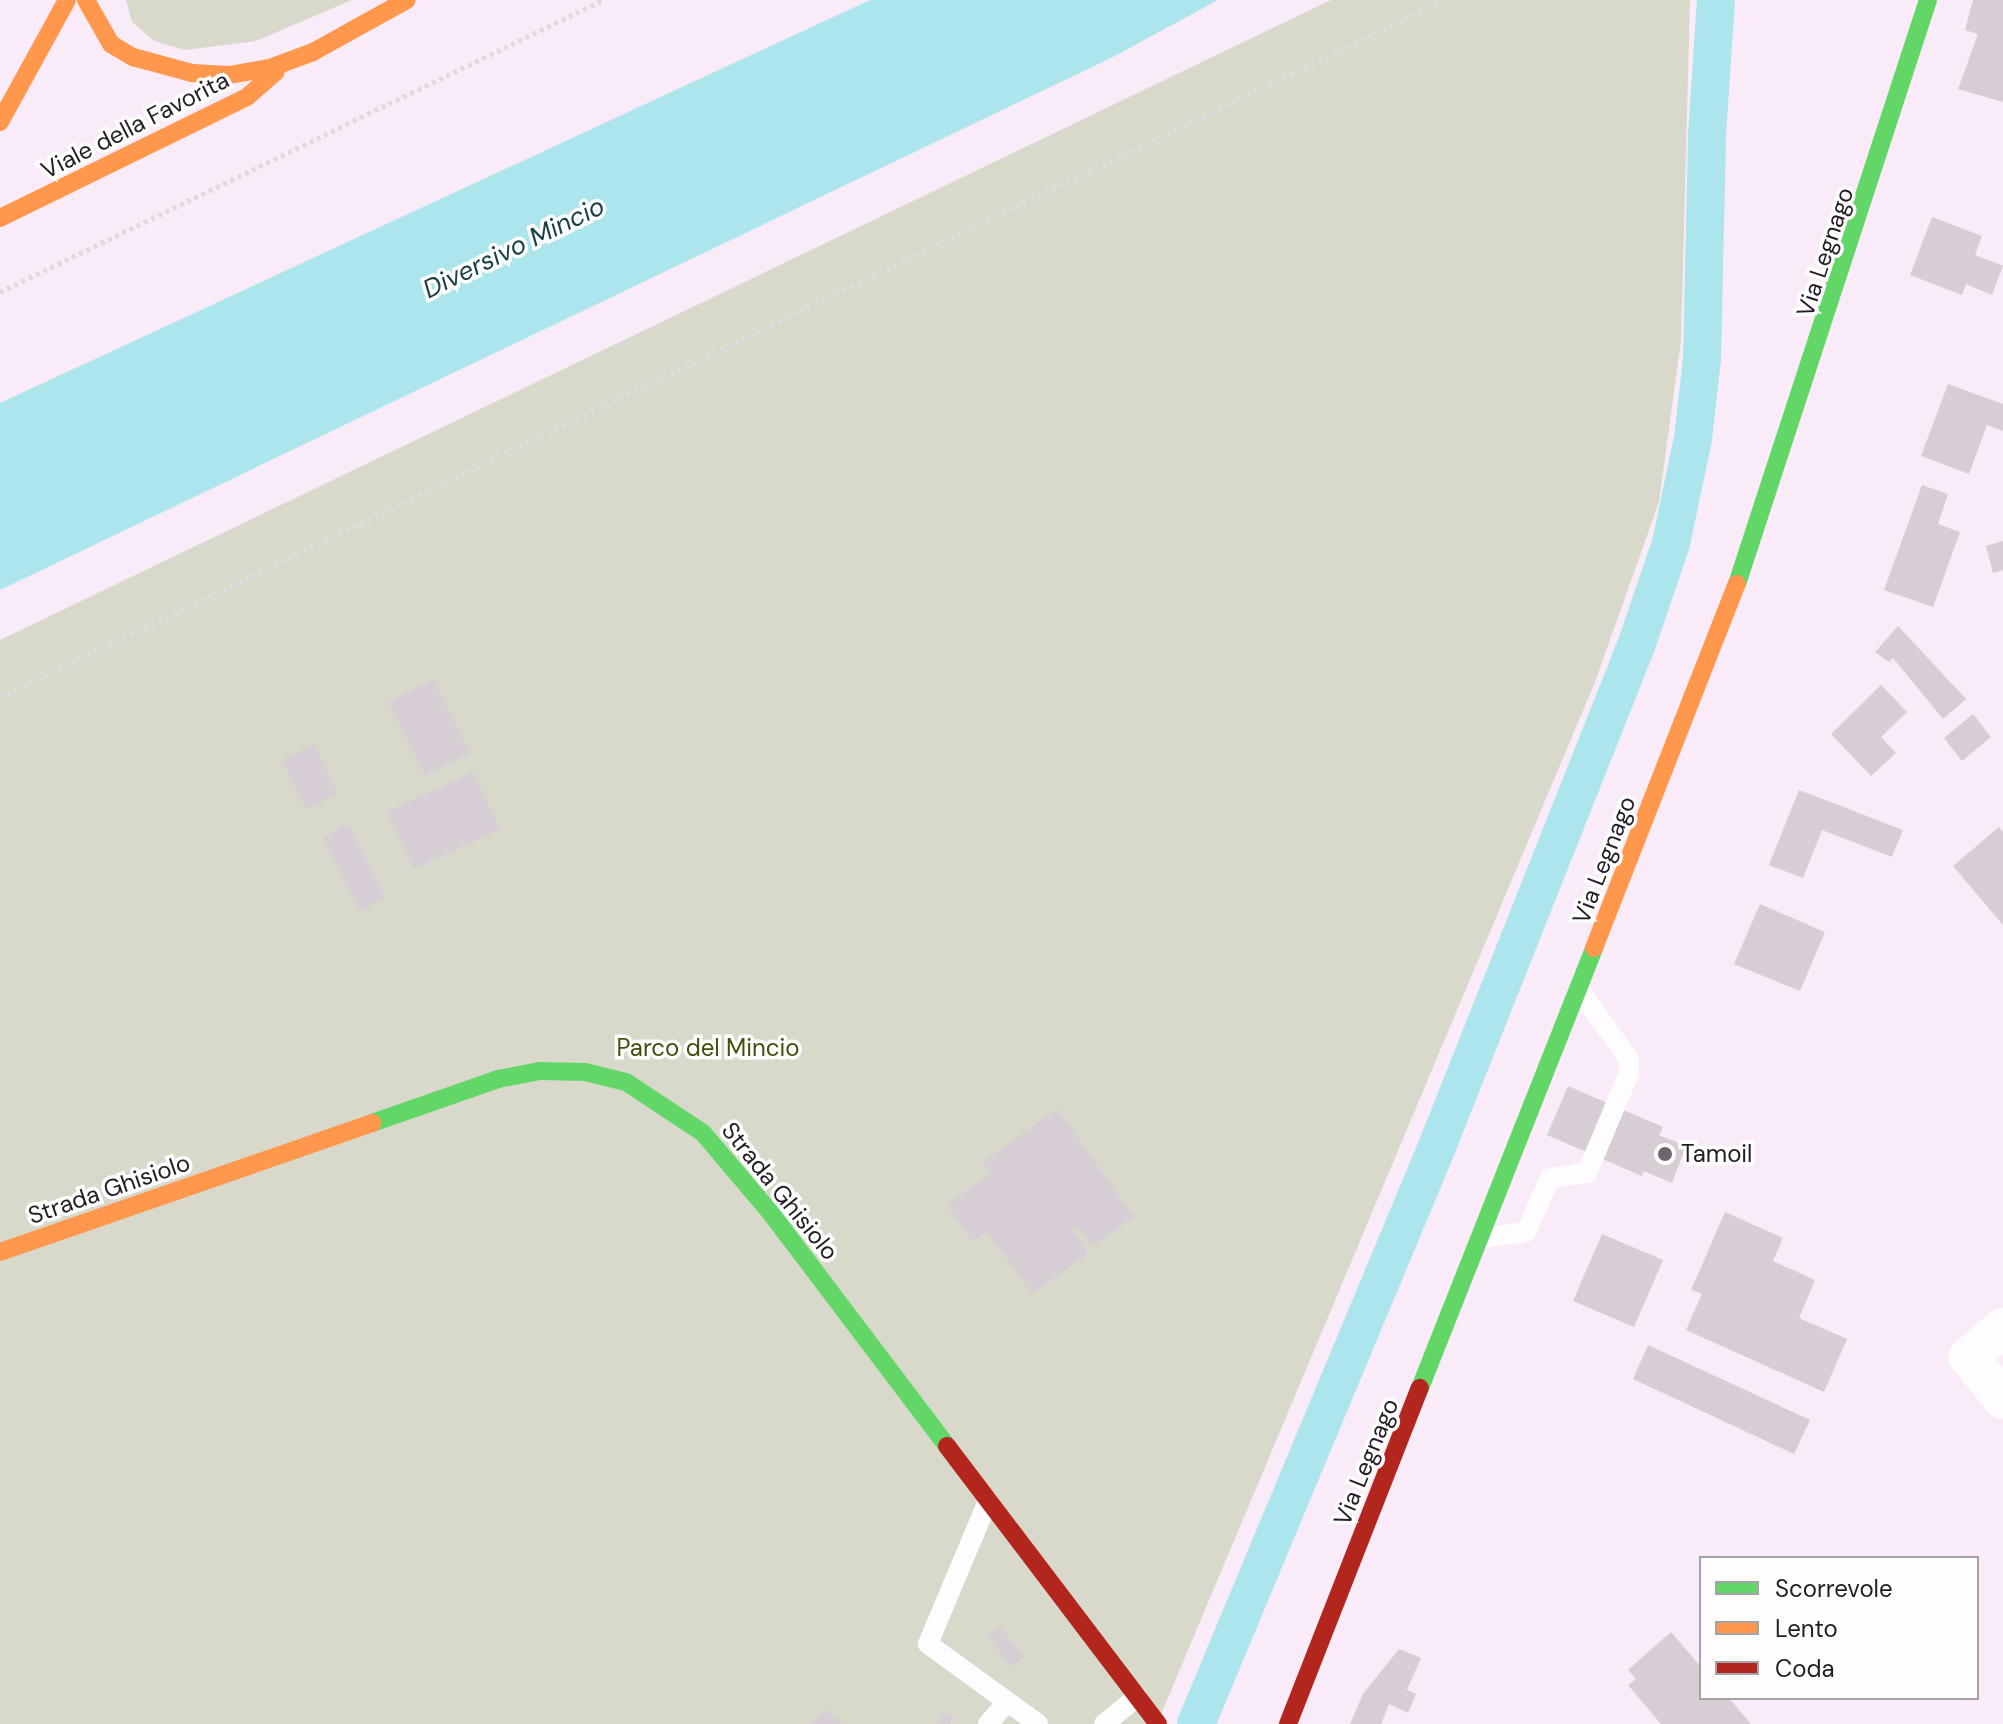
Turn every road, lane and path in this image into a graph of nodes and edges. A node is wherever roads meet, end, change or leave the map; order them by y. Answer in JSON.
{"nodes":[{"id":1,"x":67,"y":0,"type":"edge"},
{"id":2,"x":86,"y":0,"type":"edge"},
{"id":3,"x":407,"y":0,"type":"edge"},
{"id":4,"x":603,"y":0,"type":"edge"},
{"id":5,"x":1444,"y":0,"type":"edge"},
{"id":6,"x":1928,"y":0,"type":"edge"},
{"id":7,"x":283,"y":63,"type":"junction"},
{"id":8,"x":0,"y":122,"type":"edge"},
{"id":9,"x":0,"y":218,"type":"edge"},
{"id":10,"x":0,"y":292,"type":"edge"},
{"id":11,"x":0,"y":697,"type":"edge"},
{"id":12,"x":1579,"y":990,"type":"junction"},
{"id":13,"x":1481,"y":1238,"type":"junction"},
{"id":14,"x":0,"y":1252,"type":"edge"},
{"id":15,"x":2003,"y":1328,"type":"edge"},
{"id":16,"x":2003,"y":1399,"type":"edge"},
{"id":17,"x":988,"y":1501,"type":"junction"},
{"id":18,"x":1138,"y":1698,"type":"junction"},
{"id":19,"x":1007,"y":1702,"type":"junction"},
{"id":20,"x":988,"y":1724,"type":"edge"},
{"id":21,"x":1038,"y":1724,"type":"edge"},
{"id":22,"x":1104,"y":1724,"type":"edge"},
{"id":23,"x":1158,"y":1724,"type":"edge"},
{"id":24,"x":1288,"y":1724,"type":"edge"}],
"edges":[{"from":1,"to":8,"type":"main road"},
{"from":2,"to":7,"type":"main road"},
{"from":3,"to":7,"type":"main road"},
{"from":4,"to":10,"type":"path"},
{"from":5,"to":11,"type":"path"},
{"from":6,"to":12,"type":"main road","name":"Via Legnago"},
{"from":7,"to":9,"type":"main road","name":"Viale della Favorita"},
{"from":12,"to":13,"type":"main road","name":"Via Legnago"},
{"from":12,"to":13,"type":"lane"},
{"from":13,"to":24,"type":"main road","name":"Via Legnago"},
{"from":14,"to":17,"type":"main road","name":"Strada Ghisiolo"},
{"from":15,"to":16,"type":"street"},
{"from":17,"to":18,"type":"main road","name":"Strada Ghisiolo"},
{"from":17,"to":19,"type":"lane"},
{"from":18,"to":22,"type":"lane"},
{"from":18,"to":23,"type":"main road","name":"Strada Ghisiolo"},
{"from":19,"to":20,"type":"lane"},
{"from":19,"to":21,"type":"lane"}]}
